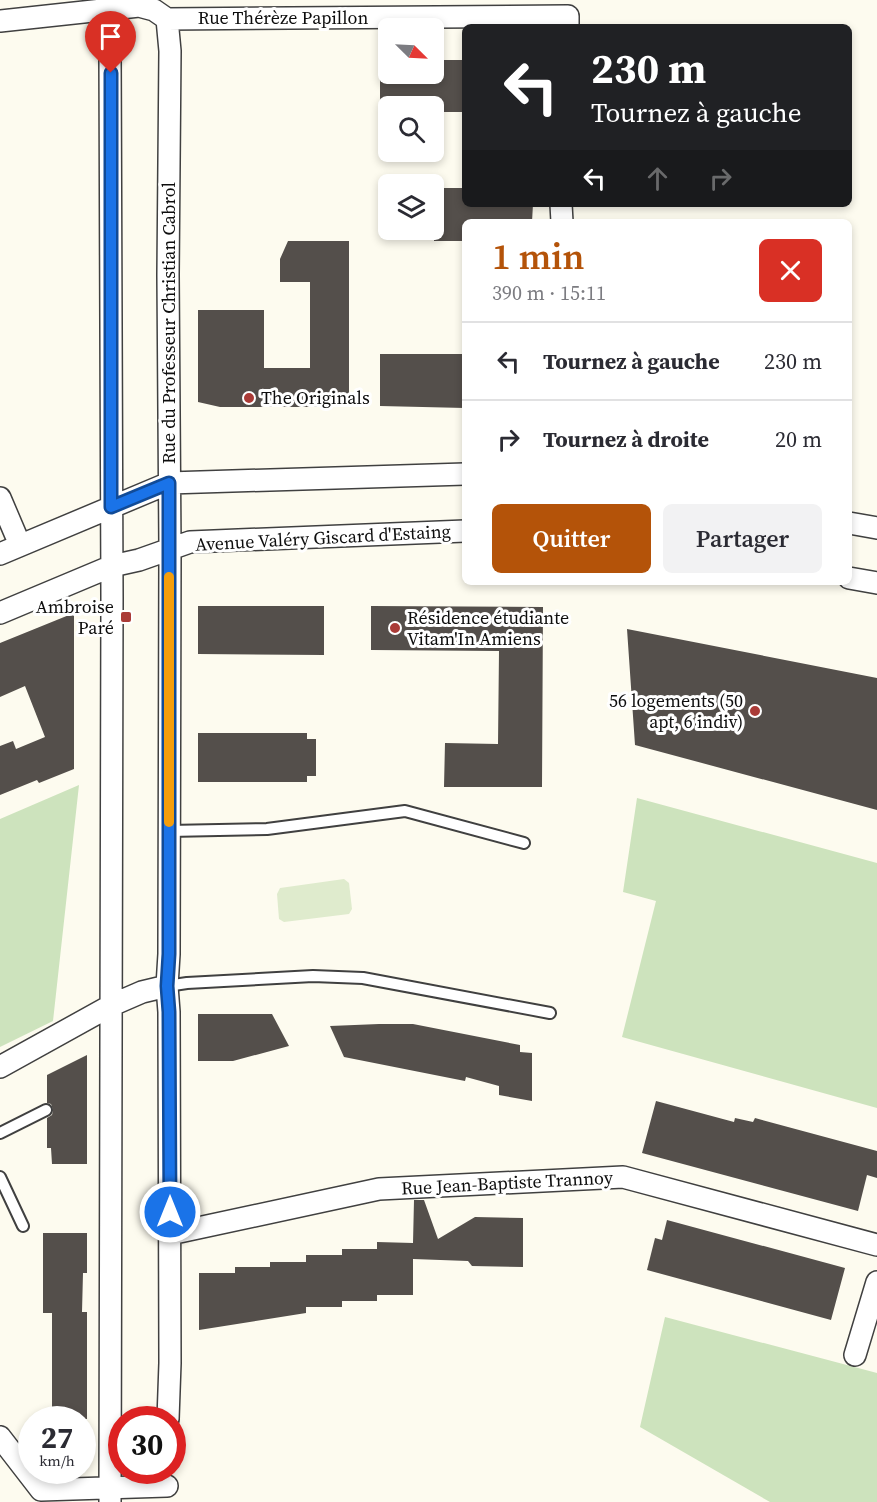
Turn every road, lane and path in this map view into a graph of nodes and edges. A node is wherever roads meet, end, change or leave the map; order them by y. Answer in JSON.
{"nodes":[{"id":1,"x":109,"y":4,"type":"edge"},
{"id":2,"x":167,"y":19,"type":"junction"},
{"id":3,"x":0,"y":21,"type":"edge"},
{"id":4,"x":568,"y":22,"type":"edge"},
{"id":5,"x":462,"y":474,"type":"edge"},
{"id":6,"x":169,"y":483,"type":"junction"},
{"id":7,"x":0,"y":498,"type":"edge"},
{"id":8,"x":111,"y":507,"type":"junction"},
{"id":9,"x":852,"y":524,"type":"edge"},
{"id":10,"x":877,"y":528,"type":"edge"},
{"id":11,"x":462,"y":531,"type":"edge"},
{"id":12,"x":20,"y":545,"type":"junction"},
{"id":13,"x":170,"y":549,"type":"junction"},
{"id":14,"x":0,"y":554,"type":"edge"},
{"id":15,"x":112,"y":566,"type":"junction"},
{"id":16,"x":852,"y":579,"type":"edge"},
{"id":17,"x":877,"y":583,"type":"edge"},
{"id":18,"x":0,"y":613,"type":"edge"},
{"id":19,"x":169,"y":831,"type":"junction"},
{"id":20,"x":524,"y":843,"type":"dead end"},
{"id":21,"x":167,"y":986,"type":"junction"},
{"id":22,"x":112,"y":1005,"type":"junction"},
{"id":23,"x":550,"y":1013,"type":"dead end"},
{"id":24,"x":0,"y":1067,"type":"edge"},
{"id":25,"x":46,"y":1110,"type":"dead end"},
{"id":26,"x":0,"y":1133,"type":"edge"},
{"id":27,"x":0,"y":1177,"type":"edge"},
{"id":28,"x":23,"y":1226,"type":"dead end"},
{"id":29,"x":170,"y":1234,"type":"junction"},
{"id":30,"x":877,"y":1245,"type":"edge"},
{"id":31,"x":877,"y":1282,"type":"edge"},
{"id":32,"x":855,"y":1355,"type":"dead end"},
{"id":33,"x":168,"y":1406,"type":"edge"},
{"id":34,"x":0,"y":1437,"type":"edge"},
{"id":35,"x":167,"y":1486,"type":"edge"},
{"id":36,"x":110,"y":1495,"type":"edge"}],
"edges":[{"from":1,"to":2,"type":"street","name":"Rue Thérèze Papillon"},
{"from":1,"to":3,"type":"street","name":"Rue Thérèze Papillon"},
{"from":1,"to":8,"type":"street"},
{"from":2,"to":4,"type":"street","name":"Rue Thérèze Papillon"},
{"from":2,"to":6,"type":"street","name":"Rue du Professeur Christian Cabrol"},
{"from":5,"to":6,"type":"street"},
{"from":6,"to":8,"type":"street"},
{"from":6,"to":13,"type":"street","name":"Rue du Professeur Christian Cabrol"},
{"from":7,"to":12,"type":"street"},
{"from":8,"to":12,"type":"street"},
{"from":8,"to":15,"type":"street"},
{"from":9,"to":10,"type":"street"},
{"from":11,"to":13,"type":"street","name":"Avenue Valéry Giscard d'Estaing"},
{"from":12,"to":14,"type":"street"},
{"from":13,"to":15,"type":"street","name":"Avenue Valéry Giscard d'Estaing"},
{"from":13,"to":19,"type":"street","name":"Rue du Professeur Christian Cabrol"},
{"from":15,"to":18,"type":"street","name":"Avenue Valéry Giscard d'Estaing"},
{"from":15,"to":22,"type":"street"},
{"from":16,"to":17,"type":"street"},
{"from":19,"to":20,"type":"lane"},
{"from":19,"to":21,"type":"street","name":"Rue du Professeur Christian Cabrol"},
{"from":21,"to":22,"type":"street"},
{"from":21,"to":23,"type":"lane"},
{"from":21,"to":29,"type":"street","name":"Rue du Professeur Christian Cabrol"},
{"from":22,"to":24,"type":"street"},
{"from":22,"to":36,"type":"street"},
{"from":25,"to":26,"type":"lane"},
{"from":27,"to":28,"type":"lane"},
{"from":29,"to":30,"type":"street","name":"Rue Jean-Baptiste Trannoy"},
{"from":29,"to":33,"type":"street","name":"Rue du Professeur Christian Cabrol"},
{"from":31,"to":32,"type":"street"},
{"from":34,"to":36,"type":"street"},
{"from":35,"to":36,"type":"street"}]}
